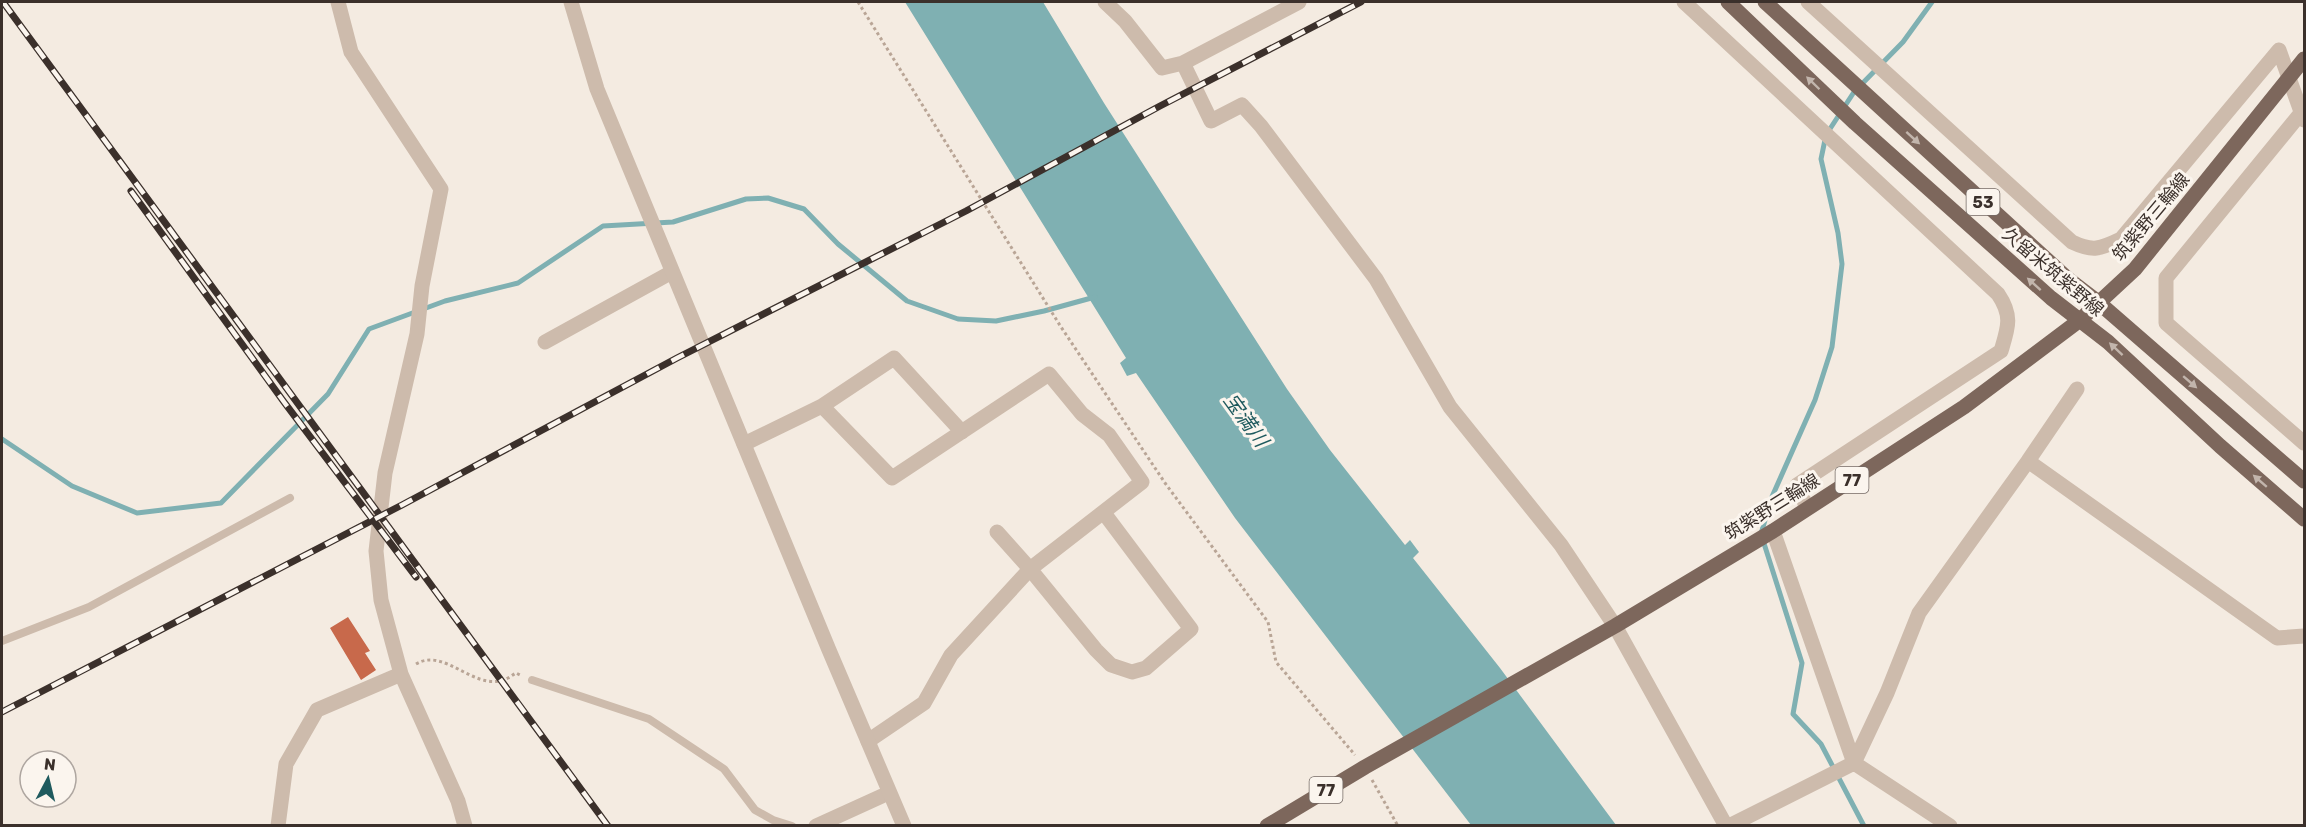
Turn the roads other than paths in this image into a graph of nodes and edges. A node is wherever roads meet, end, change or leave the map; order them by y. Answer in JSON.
{"nodes":[{"id":1,"x":338,"y":2,"type":"edge"},
{"id":2,"x":571,"y":2,"type":"edge"},
{"id":3,"x":1105,"y":2,"type":"edge"},
{"id":4,"x":1299,"y":2,"type":"edge"},
{"id":5,"x":1684,"y":2,"type":"edge"},
{"id":6,"x":1728,"y":2,"type":"edge"},
{"id":7,"x":1765,"y":2,"type":"edge"},
{"id":8,"x":1808,"y":2,"type":"edge"},
{"id":9,"x":2304,"y":59,"type":"edge"},
{"id":10,"x":1183,"y":63,"type":"junction"},
{"id":11,"x":2290,"y":78,"type":"junction"},
{"id":12,"x":2303,"y":117,"type":"edge"},
{"id":13,"x":672,"y":272,"type":"junction"},
{"id":14,"x":2098,"y":302,"type":"junction"},
{"id":15,"x":2080,"y":321,"type":"junction"},
{"id":16,"x":545,"y":342,"type":"dead end"},
{"id":17,"x":2077,"y":389,"type":"dead end"},
{"id":18,"x":822,"y":406,"type":"junction"},
{"id":19,"x":962,"y":432,"type":"junction"},
{"id":20,"x":2304,"y":443,"type":"edge"},
{"id":21,"x":744,"y":444,"type":"junction"},
{"id":22,"x":2028,"y":461,"type":"junction"},
{"id":23,"x":2304,"y":482,"type":"edge"},
{"id":24,"x":290,"y":498,"type":"dead end"},
{"id":25,"x":1807,"y":508,"type":"junction"},
{"id":26,"x":1104,"y":513,"type":"junction"},
{"id":27,"x":2304,"y":519,"type":"edge"},
{"id":28,"x":1773,"y":531,"type":"junction"},
{"id":29,"x":997,"y":532,"type":"dead end"},
{"id":30,"x":1030,"y":569,"type":"junction"},
{"id":31,"x":1615,"y":626,"type":"junction"},
{"id":32,"x":2304,"y":636,"type":"edge"},
{"id":33,"x":2,"y":641,"type":"edge"},
{"id":34,"x":401,"y":674,"type":"junction"},
{"id":35,"x":532,"y":680,"type":"road end"},
{"id":36,"x":868,"y":741,"type":"junction"},
{"id":37,"x":1854,"y":763,"type":"junction"},
{"id":38,"x":882,"y":796,"type":"dead end"},
{"id":39,"x":278,"y":825,"type":"edge"},
{"id":40,"x":465,"y":825,"type":"edge"},
{"id":41,"x":792,"y":825,"type":"edge"},
{"id":42,"x":816,"y":825,"type":"edge"},
{"id":43,"x":904,"y":825,"type":"edge"},
{"id":44,"x":1267,"y":825,"type":"edge"},
{"id":45,"x":1728,"y":825,"type":"edge"},
{"id":46,"x":1950,"y":825,"type":"edge"}],
"edges":[{"from":1,"to":34,"type":"street"},
{"from":2,"to":13,"type":"street"},
{"from":3,"to":10,"type":"street"},
{"from":4,"to":10,"type":"street"},
{"from":5,"to":25,"type":"street"},
{"from":15,"to":6,"type":"main road","name":"久留米筑紫野線","number":"53","one_way":true},
{"from":7,"to":14,"type":"main road","name":"久留米筑紫野線","number":"53","one_way":true},
{"from":8,"to":11,"type":"street"},
{"from":9,"to":11,"type":"main road","name":"筑紫野三輪線","number":"77"},
{"from":10,"to":31,"type":"street"},
{"from":11,"to":12,"type":"street"},
{"from":11,"to":14,"type":"main road","name":"筑紫野三輪線","number":"77"},
{"from":12,"to":20,"type":"street"},
{"from":13,"to":16,"type":"street"},
{"from":13,"to":21,"type":"street"},
{"from":14,"to":15,"type":"main road","name":"筑紫野三輪線","number":"77"},
{"from":14,"to":23,"type":"main road","name":"久留米筑紫野線","number":"53","one_way":true},
{"from":15,"to":25,"type":"main road","name":"筑紫野三輪線","number":"77"},
{"from":27,"to":15,"type":"main road","name":"久留米筑紫野線","number":"53","one_way":true},
{"from":17,"to":22,"type":"street"},
{"from":18,"to":19,"type":"street"},
{"from":18,"to":19,"type":"street"},
{"from":18,"to":21,"type":"street"},
{"from":19,"to":26,"type":"street"},
{"from":21,"to":36,"type":"street"},
{"from":22,"to":32,"type":"street"},
{"from":22,"to":37,"type":"street"},
{"from":24,"to":33,"type":"lane"},
{"from":25,"to":28,"type":"main road","name":"筑紫野三輪線","number":"77"},
{"from":26,"to":30,"type":"street"},
{"from":26,"to":30,"type":"street"},
{"from":28,"to":31,"type":"main road","name":"筑紫野三輪線","number":"77"},
{"from":28,"to":37,"type":"street"},
{"from":29,"to":30,"type":"street"},
{"from":30,"to":36,"type":"street"},
{"from":31,"to":44,"type":"main road","name":"筑紫野三輪線","number":"77"},
{"from":31,"to":45,"type":"street"},
{"from":34,"to":39,"type":"street"},
{"from":34,"to":40,"type":"street"},
{"from":35,"to":41,"type":"lane"},
{"from":36,"to":43,"type":"street"},
{"from":37,"to":45,"type":"street"},
{"from":37,"to":46,"type":"street"},
{"from":38,"to":42,"type":"street"}]}
